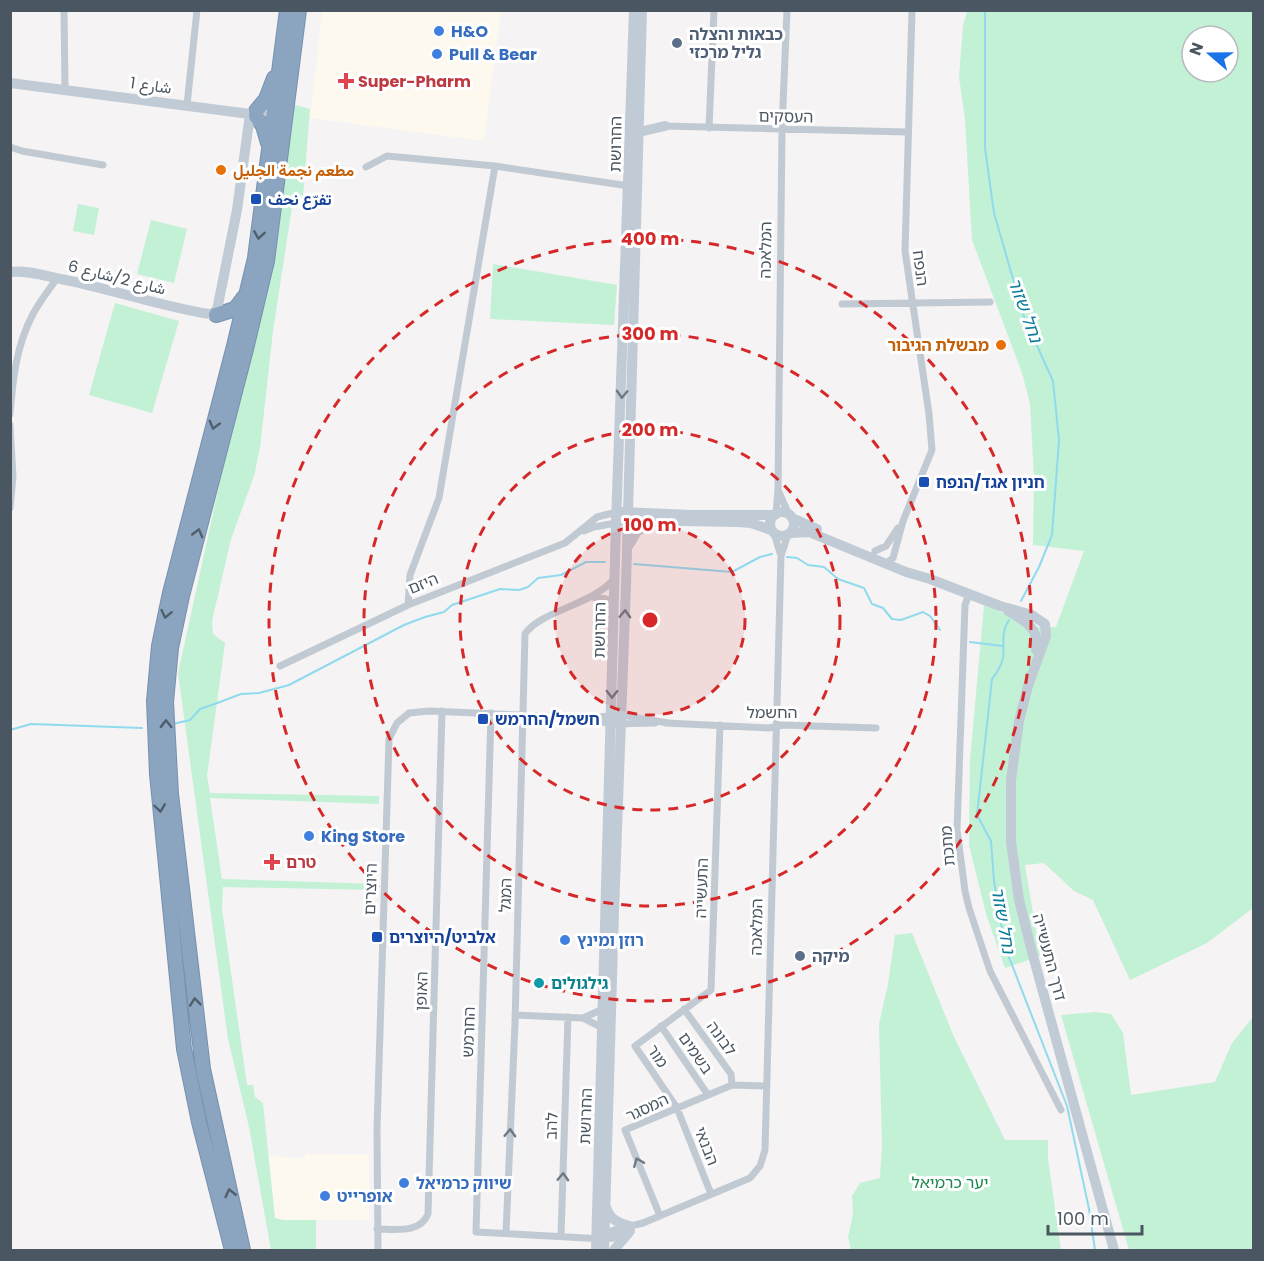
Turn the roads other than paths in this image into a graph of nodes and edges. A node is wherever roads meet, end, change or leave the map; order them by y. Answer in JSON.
{"nodes":[{"id":1,"x":64,"y":10,"type":"edge"},
{"id":2,"x":197,"y":10,"type":"edge"},
{"id":3,"x":287,"y":10,"type":"edge"},
{"id":4,"x":299,"y":10,"type":"edge"},
{"id":5,"x":634,"y":10,"type":"edge"},
{"id":6,"x":642,"y":10,"type":"edge"},
{"id":7,"x":714,"y":10,"type":"edge"},
{"id":8,"x":788,"y":10,"type":"edge"},
{"id":9,"x":912,"y":10,"type":"edge"},
{"id":10,"x":282,"y":57,"type":"junction"},
{"id":11,"x":10,"y":83,"type":"edge"},
{"id":12,"x":65,"y":89,"type":"junction"},
{"id":13,"x":187,"y":105,"type":"junction"},
{"id":14,"x":254,"y":114,"type":"junction"},
{"id":15,"x":278,"y":116,"type":"junction"},
{"id":16,"x":664,"y":126,"type":"joint"},
{"id":17,"x":636,"y":127,"type":"junction"},
{"id":18,"x":709,"y":128,"type":"junction"},
{"id":19,"x":782,"y":129,"type":"junction"},
{"id":20,"x":907,"y":132,"type":"junction"},
{"id":21,"x":10,"y":147,"type":"edge"},
{"id":22,"x":270,"y":152,"type":"junction"},
{"id":23,"x":103,"y":165,"type":"dead end"},
{"id":24,"x":495,"y":166,"type":"junction"},
{"id":25,"x":366,"y":167,"type":"dead end"},
{"id":26,"x":629,"y":186,"type":"junction"},
{"id":27,"x":10,"y":272,"type":"edge"},
{"id":28,"x":57,"y":278,"type":"junction"},
{"id":29,"x":248,"y":290,"type":"junction"},
{"id":30,"x":990,"y":302,"type":"dead end"},
{"id":31,"x":913,"y":303,"type":"junction"},
{"id":32,"x":842,"y":304,"type":"dead end"},
{"id":33,"x":216,"y":315,"type":"junction"},
{"id":34,"x":236,"y":340,"type":"junction"},
{"id":35,"x":10,"y":414,"type":"edge"},
{"id":36,"x":10,"y":425,"type":"edge"},
{"id":37,"x":629,"y":488,"type":"junction"},
{"id":38,"x":778,"y":489,"type":"junction"},
{"id":39,"x":10,"y":508,"type":"edge"},
{"id":40,"x":654,"y":513,"type":"junction"},
{"id":41,"x":775,"y":514,"type":"junction"},
{"id":42,"x":628,"y":516,"type":"junction"},
{"id":43,"x":790,"y":517,"type":"junction"},
{"id":44,"x":616,"y":518,"type":"junction"},
{"id":45,"x":691,"y":518,"type":"junction"},
{"id":46,"x":903,"y":521,"type":"junction"},
{"id":47,"x":662,"y":522,"type":"junction"},
{"id":48,"x":773,"y":532,"type":"junction"},
{"id":49,"x":789,"y":533,"type":"junction"},
{"id":50,"x":579,"y":534,"type":"junction"},
{"id":51,"x":627,"y":551,"type":"junction"},
{"id":52,"x":875,"y":551,"type":"junction"},
{"id":53,"x":781,"y":556,"type":"junction"},
{"id":54,"x":890,"y":561,"type":"junction"},
{"id":55,"x":615,"y":578,"type":"junction"},
{"id":56,"x":969,"y":594,"type":"junction"},
{"id":57,"x":592,"y":597,"type":"junction"},
{"id":58,"x":614,"y":604,"type":"junction"},
{"id":59,"x":408,"y":605,"type":"junction"},
{"id":60,"x":280,"y":666,"type":"dead end"},
{"id":61,"x":442,"y":711,"type":"junction"},
{"id":62,"x":491,"y":713,"type":"junction"},
{"id":63,"x":524,"y":715,"type":"junction"},
{"id":64,"x":616,"y":720,"type":"junction"},
{"id":65,"x":720,"y":725,"type":"junction"},
{"id":66,"x":775,"y":727,"type":"junction"},
{"id":67,"x":876,"y":728,"type":"dead end"},
{"id":68,"x":603,"y":1009,"type":"junction"},
{"id":69,"x":684,"y":1009,"type":"junction"},
{"id":70,"x":515,"y":1015,"type":"junction"},
{"id":71,"x":568,"y":1017,"type":"junction"},
{"id":72,"x":584,"y":1018,"type":"junction"},
{"id":73,"x":661,"y":1026,"type":"junction"},
{"id":74,"x":603,"y":1028,"type":"junction"},
{"id":75,"x":732,"y":1084,"type":"junction"},
{"id":76,"x":766,"y":1086,"type":"junction"},
{"id":77,"x":708,"y":1095,"type":"junction"},
{"id":78,"x":677,"y":1108,"type":"junction"},
{"id":79,"x":1061,"y":1110,"type":"dead end"},
{"id":80,"x":711,"y":1194,"type":"junction"},
{"id":81,"x":605,"y":1203,"type":"junction"},
{"id":82,"x":660,"y":1216,"type":"junction"},
{"id":83,"x":630,"y":1228,"type":"junction"},
{"id":84,"x":377,"y":1229,"type":"junction"},
{"id":85,"x":506,"y":1233,"type":"junction"},
{"id":86,"x":561,"y":1236,"type":"junction"},
{"id":87,"x":601,"y":1236,"type":"junction"},
{"id":88,"x":232,"y":1251,"type":"edge"},
{"id":89,"x":243,"y":1251,"type":"edge"},
{"id":90,"x":378,"y":1251,"type":"edge"},
{"id":91,"x":596,"y":1251,"type":"edge"},
{"id":92,"x":604,"y":1251,"type":"edge"},
{"id":93,"x":614,"y":1251,"type":"edge"},
{"id":94,"x":1114,"y":1251,"type":"edge"}],
"edges":[{"from":1,"to":12,"type":"street"},
{"from":2,"to":13,"type":"street"},
{"from":3,"to":10,"type":"highway"},
{"from":4,"to":15,"type":"highway"},
{"from":5,"to":17,"type":"street","name":"החרושת"},
{"from":6,"to":17,"type":"street","name":"החרושת"},
{"from":7,"to":18,"type":"street"},
{"from":8,"to":19,"type":"street","name":"המלאכה"},
{"from":9,"to":20,"type":"street","name":"הנפח"},
{"from":10,"to":14,"type":"highway"},
{"from":10,"to":15,"type":"highway"},
{"from":11,"to":12,"type":"street","name":"شارع 1"},
{"from":12,"to":13,"type":"street","name":"شارع 1"},
{"from":13,"to":14,"type":"street","name":"شارع 1"},
{"from":14,"to":15,"type":"street","name":"شارع 1"},
{"from":14,"to":22,"type":"highway"},
{"from":14,"to":33,"type":"street"},
{"from":15,"to":22,"type":"highway"},
{"from":89,"to":15,"type":"highway","one_way":true},
{"from":16,"to":17,"type":"street"},
{"from":16,"to":18,"type":"street","name":"העסקים"},
{"from":17,"to":26,"type":"street","name":"החרושת"},
{"from":17,"to":37,"type":"street","name":"החרושת"},
{"from":18,"to":19,"type":"street","name":"העסקים"},
{"from":19,"to":20,"type":"street","name":"העסקים"},
{"from":19,"to":38,"type":"street","name":"המלאכה"},
{"from":20,"to":31,"type":"street","name":"הנפח"},
{"from":21,"to":23,"type":"street"},
{"from":22,"to":29,"type":"highway","one_way":true},
{"from":24,"to":25,"type":"street"},
{"from":24,"to":26,"type":"street"},
{"from":24,"to":59,"type":"street"},
{"from":26,"to":44,"type":"street","name":"החרושת","one_way":true},
{"from":27,"to":28,"type":"street","name":"شارع 2/شارع 6"},
{"from":28,"to":33,"type":"street","name":"شارع 2/شارع 6"},
{"from":28,"to":35,"type":"street"},
{"from":29,"to":33,"type":"highway"},
{"from":29,"to":34,"type":"highway"},
{"from":30,"to":31,"type":"street"},
{"from":31,"to":32,"type":"street"},
{"from":31,"to":46,"type":"street","name":"הנפח"},
{"from":33,"to":34,"type":"highway"},
{"from":34,"to":88,"type":"highway","one_way":true},
{"from":36,"to":39,"type":"street"},
{"from":37,"to":40,"type":"street"},
{"from":37,"to":42,"type":"street","name":"החרושת"},
{"from":38,"to":41,"type":"street","name":"המלאכה"},
{"from":38,"to":43,"type":"street","name":"המלאכה"},
{"from":40,"to":42,"type":"street","name":"היזם"},
{"from":40,"to":45,"type":"street","name":"היזם"},
{"from":41,"to":43,"type":"street"},
{"from":41,"to":45,"type":"street","name":"היזם"},
{"from":41,"to":48,"type":"street","name":"המלאכה"},
{"from":42,"to":44,"type":"street","name":"היזם"},
{"from":42,"to":47,"type":"street","name":"היזם"},
{"from":42,"to":51,"type":"street","name":"החרושת"},
{"from":43,"to":49,"type":"street","name":"המלאכה"},
{"from":43,"to":52,"type":"street"},
{"from":44,"to":50,"type":"street","name":"היזם"},
{"from":44,"to":50,"type":"street","name":"היזם"},
{"from":44,"to":55,"type":"street","name":"החרושת"},
{"from":45,"to":47,"type":"street","name":"היזם"},
{"from":45,"to":48,"type":"street","name":"היזם"},
{"from":46,"to":52,"type":"street","name":"הנפח"},
{"from":46,"to":54,"type":"street","name":"הנפח"},
{"from":47,"to":51,"type":"street"},
{"from":48,"to":49,"type":"street"},
{"from":48,"to":53,"type":"street","name":"המלאכה"},
{"from":49,"to":53,"type":"street","name":"המלאכה"},
{"from":49,"to":54,"type":"street"},
{"from":50,"to":59,"type":"street","name":"היזם"},
{"from":64,"to":51,"type":"street","name":"החרושת","one_way":true},
{"from":52,"to":54,"type":"street"},
{"from":53,"to":66,"type":"street","name":"המלאכה"},
{"from":54,"to":56,"type":"street"},
{"from":55,"to":57,"type":"street","name":"המגל"},
{"from":55,"to":58,"type":"street","name":"החרושת"},
{"from":56,"to":79,"type":"street","name":"מתכת"},
{"from":56,"to":94,"type":"street","name":"דרך התעשייה"},
{"from":57,"to":58,"type":"street"},
{"from":57,"to":63,"type":"street","name":"המגל"},
{"from":58,"to":64,"type":"street","name":"החרושת","one_way":true},
{"from":59,"to":60,"type":"street","name":"היזם"},
{"from":61,"to":62,"type":"street","name":"היוצרים"},
{"from":61,"to":84,"type":"street","name":"היוצרים"},
{"from":61,"to":84,"type":"street","name":"האופן"},
{"from":62,"to":63,"type":"street","name":"היוצרים"},
{"from":62,"to":85,"type":"street","name":"החרמש"},
{"from":63,"to":64,"type":"street","name":"היוצרים"},
{"from":63,"to":70,"type":"street","name":"המגל"},
{"from":64,"to":65,"type":"street","name":"החשמל"},
{"from":64,"to":68,"type":"street","name":"החרושת"},
{"from":64,"to":81,"type":"street","name":"החרושת"},
{"from":65,"to":66,"type":"street","name":"החשמל"},
{"from":65,"to":69,"type":"street","name":"התעשייה"},
{"from":66,"to":67,"type":"street","name":"החשמל"},
{"from":66,"to":76,"type":"street","name":"המלאכה"},
{"from":68,"to":72,"type":"street"},
{"from":68,"to":74,"type":"street","name":"החרושת"},
{"from":69,"to":73,"type":"street","name":"התעשייה"},
{"from":69,"to":75,"type":"street","name":"לבונה"},
{"from":70,"to":71,"type":"street"},
{"from":85,"to":70,"type":"street","name":"המגל","one_way":true},
{"from":71,"to":72,"type":"street"},
{"from":86,"to":71,"type":"street","name":"להב","one_way":true},
{"from":72,"to":74,"type":"street"},
{"from":73,"to":77,"type":"street","name":"בשמים"},
{"from":73,"to":78,"type":"street","name":"מור"},
{"from":74,"to":87,"type":"street","name":"החרושת"},
{"from":75,"to":76,"type":"street","name":"המסגר"},
{"from":75,"to":77,"type":"street","name":"המסגר"},
{"from":76,"to":80,"type":"street","name":"המלאכה"},
{"from":77,"to":78,"type":"street","name":"המסגר"},
{"from":78,"to":80,"type":"street","name":"הבנאי"},
{"from":82,"to":78,"type":"street","name":"המסגר","one_way":true},
{"from":80,"to":82,"type":"street","name":"המלאכה"},
{"from":81,"to":83,"type":"street"},
{"from":81,"to":87,"type":"street","name":"החרושת"},
{"from":82,"to":83,"type":"street","name":"המלאכה"},
{"from":83,"to":87,"type":"street","name":"המלאכה"},
{"from":83,"to":93,"type":"street"},
{"from":84,"to":90,"type":"street","name":"היוצרים"},
{"from":85,"to":86,"type":"street","name":"החרמש"},
{"from":86,"to":87,"type":"street","name":"החרמש"},
{"from":87,"to":91,"type":"street","name":"החרושת"},
{"from":87,"to":92,"type":"street","name":"החרושת"}]}
